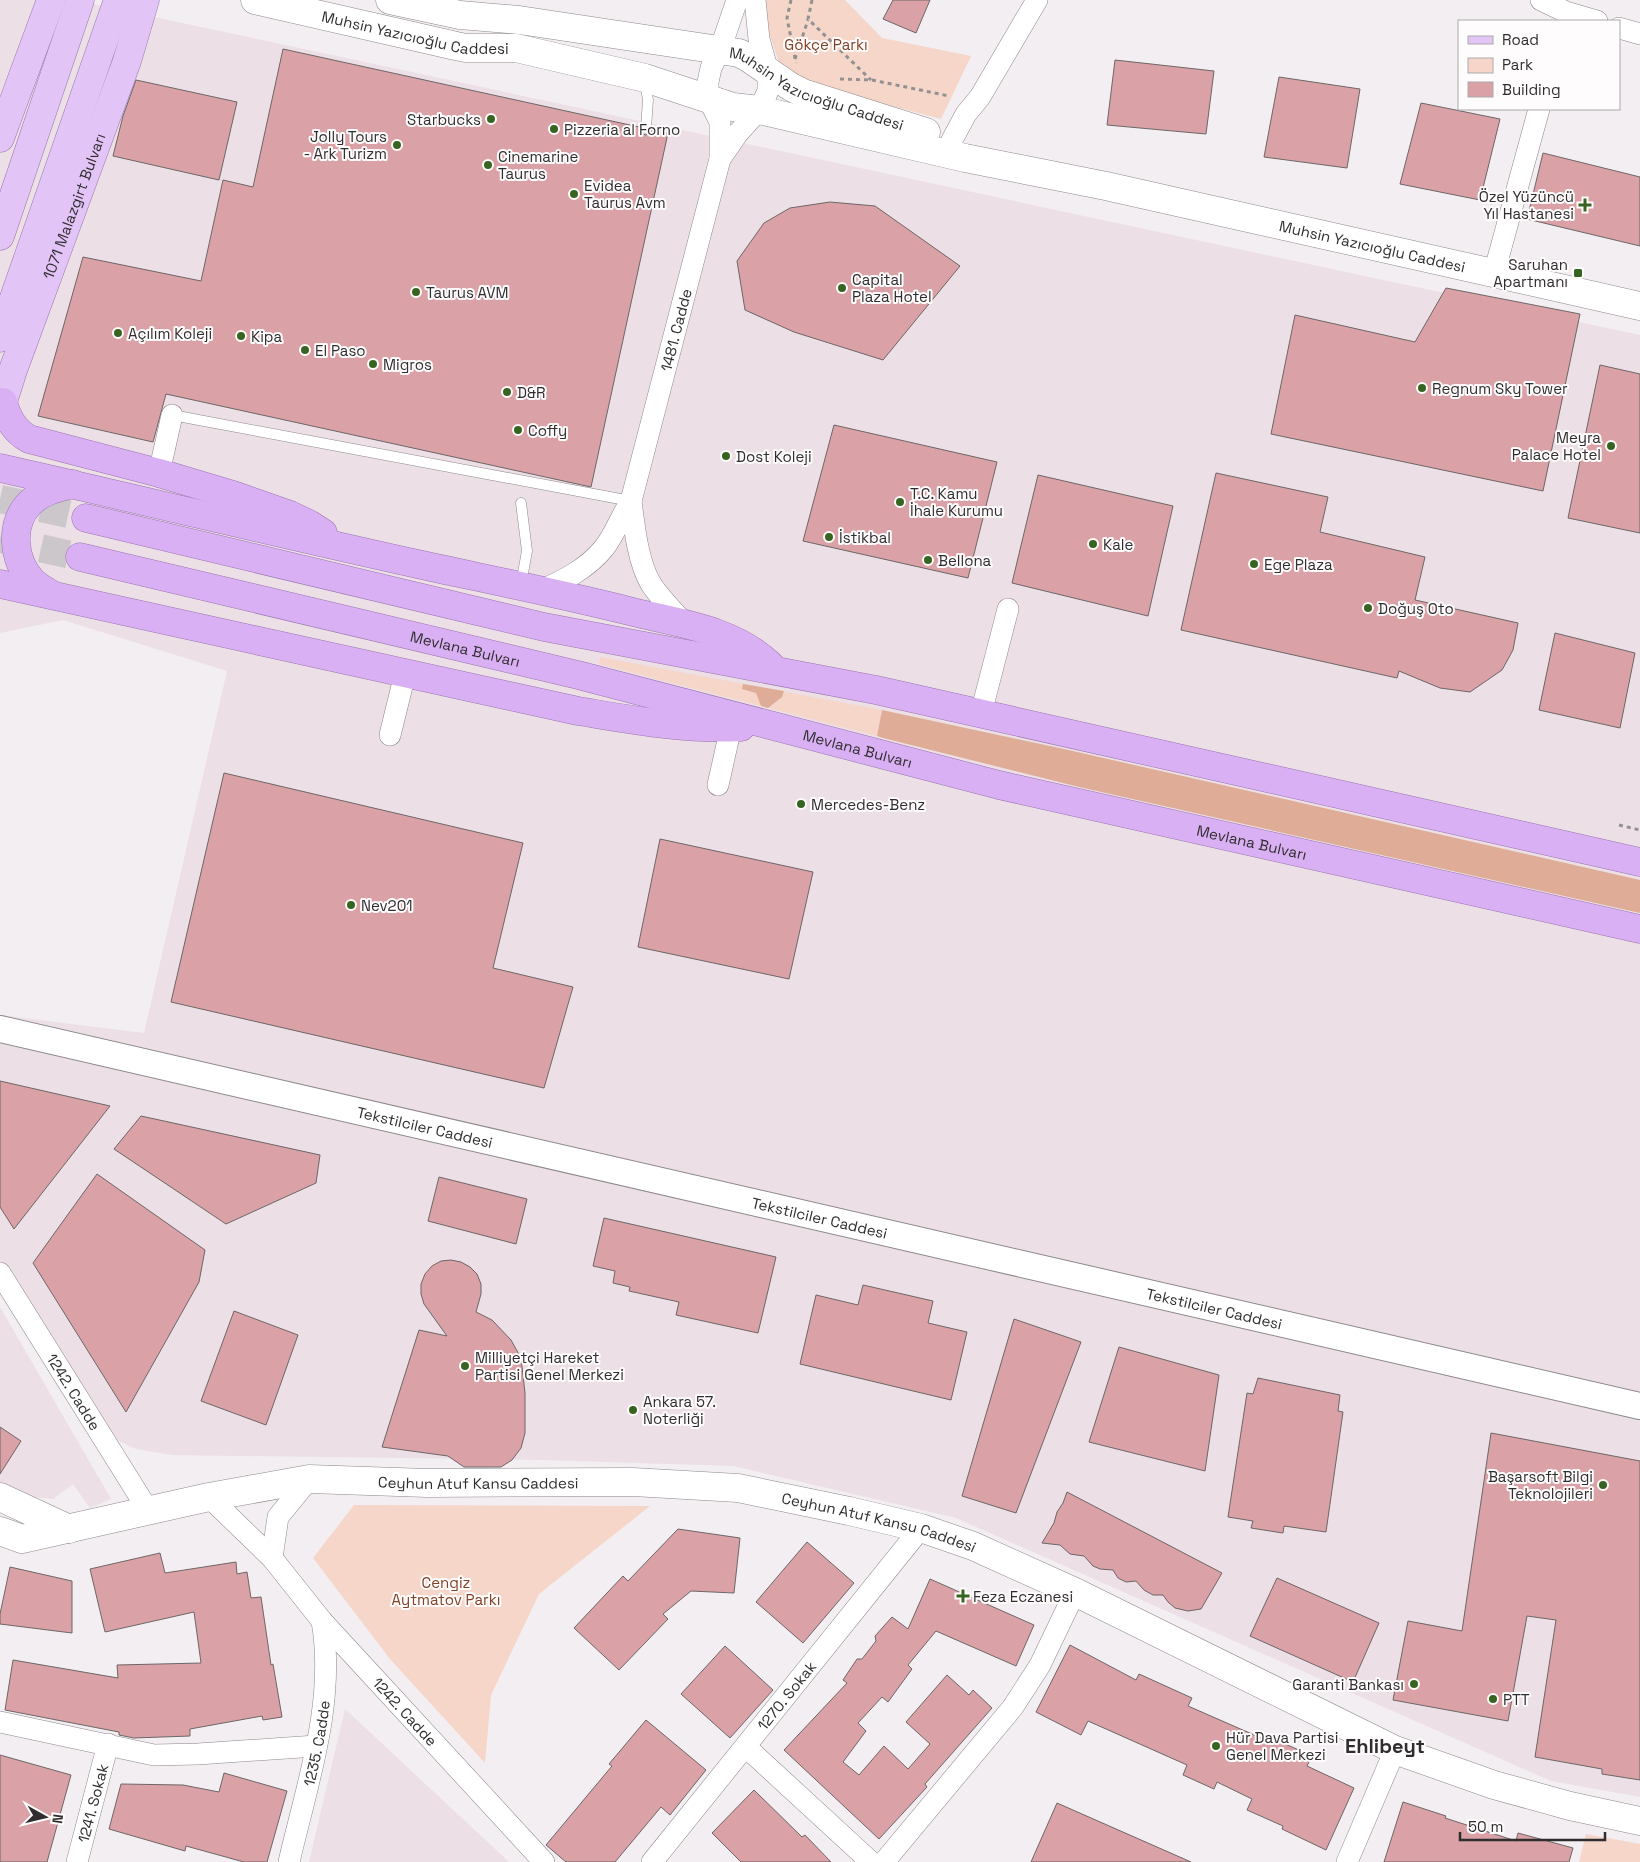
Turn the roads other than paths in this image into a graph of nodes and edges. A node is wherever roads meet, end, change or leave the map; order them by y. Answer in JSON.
{"nodes":[{"id":1,"x":145,"y":0,"type":"edge"},
{"id":2,"x":255,"y":0,"type":"edge"},
{"id":3,"x":390,"y":0,"type":"edge"},
{"id":4,"x":738,"y":0,"type":"edge"},
{"id":5,"x":755,"y":0,"type":"edge"},
{"id":6,"x":1037,"y":0,"type":"edge"},
{"id":7,"x":1541,"y":0,"type":"edge"},
{"id":8,"x":49,"y":2,"type":"edge"},
{"id":9,"x":78,"y":8,"type":"edge"},
{"id":10,"x":465,"y":8,"type":"edge"},
{"id":11,"x":114,"y":12,"type":"edge"},
{"id":12,"x":1565,"y":17,"type":"edge"},
{"id":13,"x":1589,"y":20,"type":"edge"},
{"id":14,"x":1620,"y":28,"type":"edge"},
{"id":15,"x":1640,"y":34,"type":"edge"},
{"id":16,"x":516,"y":48,"type":"junction"},
{"id":17,"x":720,"y":50,"type":"junction"},
{"id":18,"x":768,"y":72,"type":"junction"},
{"id":19,"x":645,"y":78,"type":"junction"},
{"id":20,"x":708,"y":98,"type":"junction"},
{"id":21,"x":759,"y":110,"type":"junction"},
{"id":22,"x":1539,"y":110,"type":"edge"},
{"id":23,"x":646,"y":128,"type":"dead end"},
{"id":24,"x":0,"y":138,"type":"edge"},
{"id":25,"x":956,"y":146,"type":"junction"},
{"id":26,"x":720,"y":159,"type":"junction"},
{"id":27,"x":0,"y":236,"type":"edge"},
{"id":28,"x":1494,"y":273,"type":"junction"},
{"id":29,"x":1640,"y":306,"type":"edge"},
{"id":30,"x":0,"y":338,"type":"edge"},
{"id":31,"x":4,"y":390,"type":"edge"},
{"id":32,"x":172,"y":415,"type":"joint"},
{"id":33,"x":4,"y":470,"type":"edge"},
{"id":34,"x":159,"y":473,"type":"junction"},
{"id":35,"x":72,"y":484,"type":"junction"},
{"id":36,"x":631,"y":501,"type":"junction"},
{"id":37,"x":522,"y":504,"type":"dead end"},
{"id":38,"x":86,"y":518,"type":"tunnel mouth"},
{"id":39,"x":337,"y":546,"type":"junction"},
{"id":40,"x":80,"y":557,"type":"tunnel mouth"},
{"id":41,"x":0,"y":584,"type":"edge"},
{"id":42,"x":530,"y":589,"type":"junction"},
{"id":43,"x":52,"y":594,"type":"junction"},
{"id":44,"x":0,"y":604,"type":"edge"},
{"id":45,"x":1008,"y":609,"type":"dead end"},
{"id":46,"x":686,"y":625,"type":"junction"},
{"id":47,"x":776,"y":671,"type":"junction"},
{"id":48,"x":405,"y":674,"type":"junction"},
{"id":49,"x":981,"y":712,"type":"junction"},
{"id":50,"x":762,"y":724,"type":"junction"},
{"id":51,"x":731,"y":727,"type":"junction"},
{"id":52,"x":390,"y":735,"type":"dead end"},
{"id":53,"x":718,"y":785,"type":"dead end"},
{"id":54,"x":1640,"y":862,"type":"edge"},
{"id":55,"x":1640,"y":929,"type":"edge"},
{"id":56,"x":0,"y":1021,"type":"edge"},
{"id":57,"x":0,"y":1029,"type":"edge"},
{"id":58,"x":50,"y":1040,"type":"junction"},
{"id":59,"x":0,"y":1273,"type":"edge"},
{"id":60,"x":1640,"y":1406,"type":"edge"},
{"id":61,"x":309,"y":1479,"type":"junction"},
{"id":62,"x":0,"y":1497,"type":"edge"},
{"id":63,"x":210,"y":1497,"type":"junction"},
{"id":64,"x":148,"y":1510,"type":"junction"},
{"id":65,"x":0,"y":1516,"type":"edge"},
{"id":66,"x":921,"y":1528,"type":"junction"},
{"id":67,"x":68,"y":1529,"type":"junction"},
{"id":68,"x":0,"y":1531,"type":"edge"},
{"id":69,"x":272,"y":1558,"type":"junction"},
{"id":70,"x":1075,"y":1592,"type":"junction"},
{"id":71,"x":322,"y":1621,"type":"junction"},
{"id":72,"x":0,"y":1722,"type":"edge"},
{"id":73,"x":108,"y":1744,"type":"junction"},
{"id":74,"x":316,"y":1746,"type":"junction"},
{"id":75,"x":746,"y":1747,"type":"junction"},
{"id":76,"x":1394,"y":1750,"type":"junction"},
{"id":77,"x":1640,"y":1821,"type":"edge"},
{"id":78,"x":77,"y":1862,"type":"edge"},
{"id":79,"x":289,"y":1862,"type":"edge"},
{"id":80,"x":544,"y":1862,"type":"edge"},
{"id":81,"x":652,"y":1862,"type":"edge"},
{"id":82,"x":870,"y":1862,"type":"edge"},
{"id":83,"x":884,"y":1862,"type":"edge"},
{"id":84,"x":1346,"y":1862,"type":"edge"}],
"edges":[{"from":1,"to":31,"type":"main road","name":"1071 Malazgirt Bulvarı"},
{"from":2,"to":16,"type":"main road","name":"Muhsin Yazıcıoğlu Caddesi"},
{"from":3,"to":10,"type":"main road","name":"Muhsin Yazıcıoğlu Caddesi"},
{"from":4,"to":17,"type":"street"},
{"from":5,"to":18,"type":"street","name":"1481. Cadde"},
{"from":6,"to":25,"type":"street"},
{"from":7,"to":12,"type":"street"},
{"from":8,"to":24,"type":"main road"},
{"from":9,"to":27,"type":"main road"},
{"from":10,"to":16,"type":"main road","name":"Muhsin Yazıcıoğlu Caddesi"},
{"from":10,"to":17,"type":"main road","name":"Muhsin Yazıcıoğlu Caddesi"},
{"from":11,"to":30,"type":"main road","name":"1071 Malazgirt Bulvarı"},
{"from":12,"to":13,"type":"street"},
{"from":14,"to":15,"type":"street"},
{"from":16,"to":19,"type":"main road","name":"Muhsin Yazıcıoğlu Caddesi"},
{"from":17,"to":18,"type":"main road","name":"Muhsin Yazıcıoğlu Caddesi"},
{"from":17,"to":20,"type":"street"},
{"from":18,"to":21,"type":"street","name":"1481. Cadde"},
{"from":18,"to":25,"type":"main road","name":"Muhsin Yazıcıoğlu Caddesi"},
{"from":19,"to":20,"type":"main road","name":"Muhsin Yazıcıoğlu Caddesi"},
{"from":19,"to":23,"type":"lane"},
{"from":20,"to":21,"type":"main road","name":"Muhsin Yazıcıoğlu Caddesi"},
{"from":20,"to":26,"type":"street","name":"1481. Cadde"},
{"from":21,"to":25,"type":"main road","name":"Muhsin Yazıcıoğlu Caddesi"},
{"from":21,"to":26,"type":"street","name":"1481. Cadde"},
{"from":22,"to":28,"type":"street"},
{"from":25,"to":28,"type":"main road","name":"Muhsin Yazıcıoğlu Caddesi"},
{"from":26,"to":36,"type":"street","name":"1481. Cadde"},
{"from":28,"to":29,"type":"main road","name":"Muhsin Yazıcıoğlu Caddesi"},
{"from":31,"to":34,"type":"highway"},
{"from":32,"to":34,"type":"street"},
{"from":32,"to":36,"type":"lane"},
{"from":33,"to":35,"type":"highway"},
{"from":34,"to":39,"type":"highway"},
{"from":35,"to":39,"type":"highway"},
{"from":35,"to":43,"type":"highway"},
{"from":36,"to":42,"type":"street","name":"1481. Cadde"},
{"from":36,"to":46,"type":"street","name":"1481. Cadde"},
{"from":37,"to":42,"type":"lane"},
{"from":38,"to":47,"type":"highway"},
{"from":39,"to":42,"type":"highway"},
{"from":40,"to":50,"type":"highway","name":"Mevlana Bulvarı"},
{"from":41,"to":43,"type":"highway"},
{"from":42,"to":46,"type":"highway"},
{"from":43,"to":44,"type":"highway"},
{"from":43,"to":48,"type":"highway"},
{"from":45,"to":49,"type":"street"},
{"from":46,"to":47,"type":"highway"},
{"from":47,"to":49,"type":"highway"},
{"from":48,"to":51,"type":"highway"},
{"from":48,"to":52,"type":"street"},
{"from":49,"to":54,"type":"highway"},
{"from":50,"to":51,"type":"highway"},
{"from":50,"to":55,"type":"highway","name":"Mevlana Bulvarı"},
{"from":51,"to":53,"type":"street"},
{"from":56,"to":58,"type":"street"},
{"from":57,"to":58,"type":"street","name":"Tekstilciler Caddesi"},
{"from":58,"to":60,"type":"street","name":"Tekstilciler Caddesi"},
{"from":59,"to":64,"type":"street","name":"1242. Cadde"},
{"from":61,"to":63,"type":"main road","name":"Ceyhun Atuf Kansu Caddesi"},
{"from":61,"to":66,"type":"main road","name":"Ceyhun Atuf Kansu Caddesi"},
{"from":61,"to":69,"type":"street"},
{"from":62,"to":67,"type":"main road"},
{"from":63,"to":64,"type":"main road","name":"Ceyhun Atuf Kansu Caddesi"},
{"from":63,"to":69,"type":"street","name":"1242. Cadde"},
{"from":64,"to":67,"type":"main road","name":"Ceyhun Atuf Kansu Caddesi"},
{"from":65,"to":67,"type":"main road","name":"Ceyhun Atuf Kansu Caddesi"},
{"from":66,"to":70,"type":"main road","name":"Ceyhun Atuf Kansu Caddesi"},
{"from":66,"to":75,"type":"street","name":"1270. Sokak"},
{"from":67,"to":68,"type":"main road","name":"Ceyhun Atuf Kansu Caddesi"},
{"from":69,"to":71,"type":"street","name":"1242. Cadde"},
{"from":70,"to":76,"type":"main road","name":"Ceyhun Atuf Kansu Caddesi"},
{"from":70,"to":83,"type":"street"},
{"from":71,"to":74,"type":"street","name":"1235. Cadde"},
{"from":71,"to":80,"type":"street","name":"1242. Cadde"},
{"from":72,"to":73,"type":"street"},
{"from":73,"to":74,"type":"street"},
{"from":73,"to":78,"type":"street","name":"1241. Sokak"},
{"from":74,"to":79,"type":"street","name":"1235. Cadde"},
{"from":75,"to":81,"type":"street","name":"1270. Sokak"},
{"from":75,"to":82,"type":"street"},
{"from":76,"to":77,"type":"main road","name":"Ceyhun Atuf Kansu Caddesi"},
{"from":76,"to":84,"type":"street"}]}
